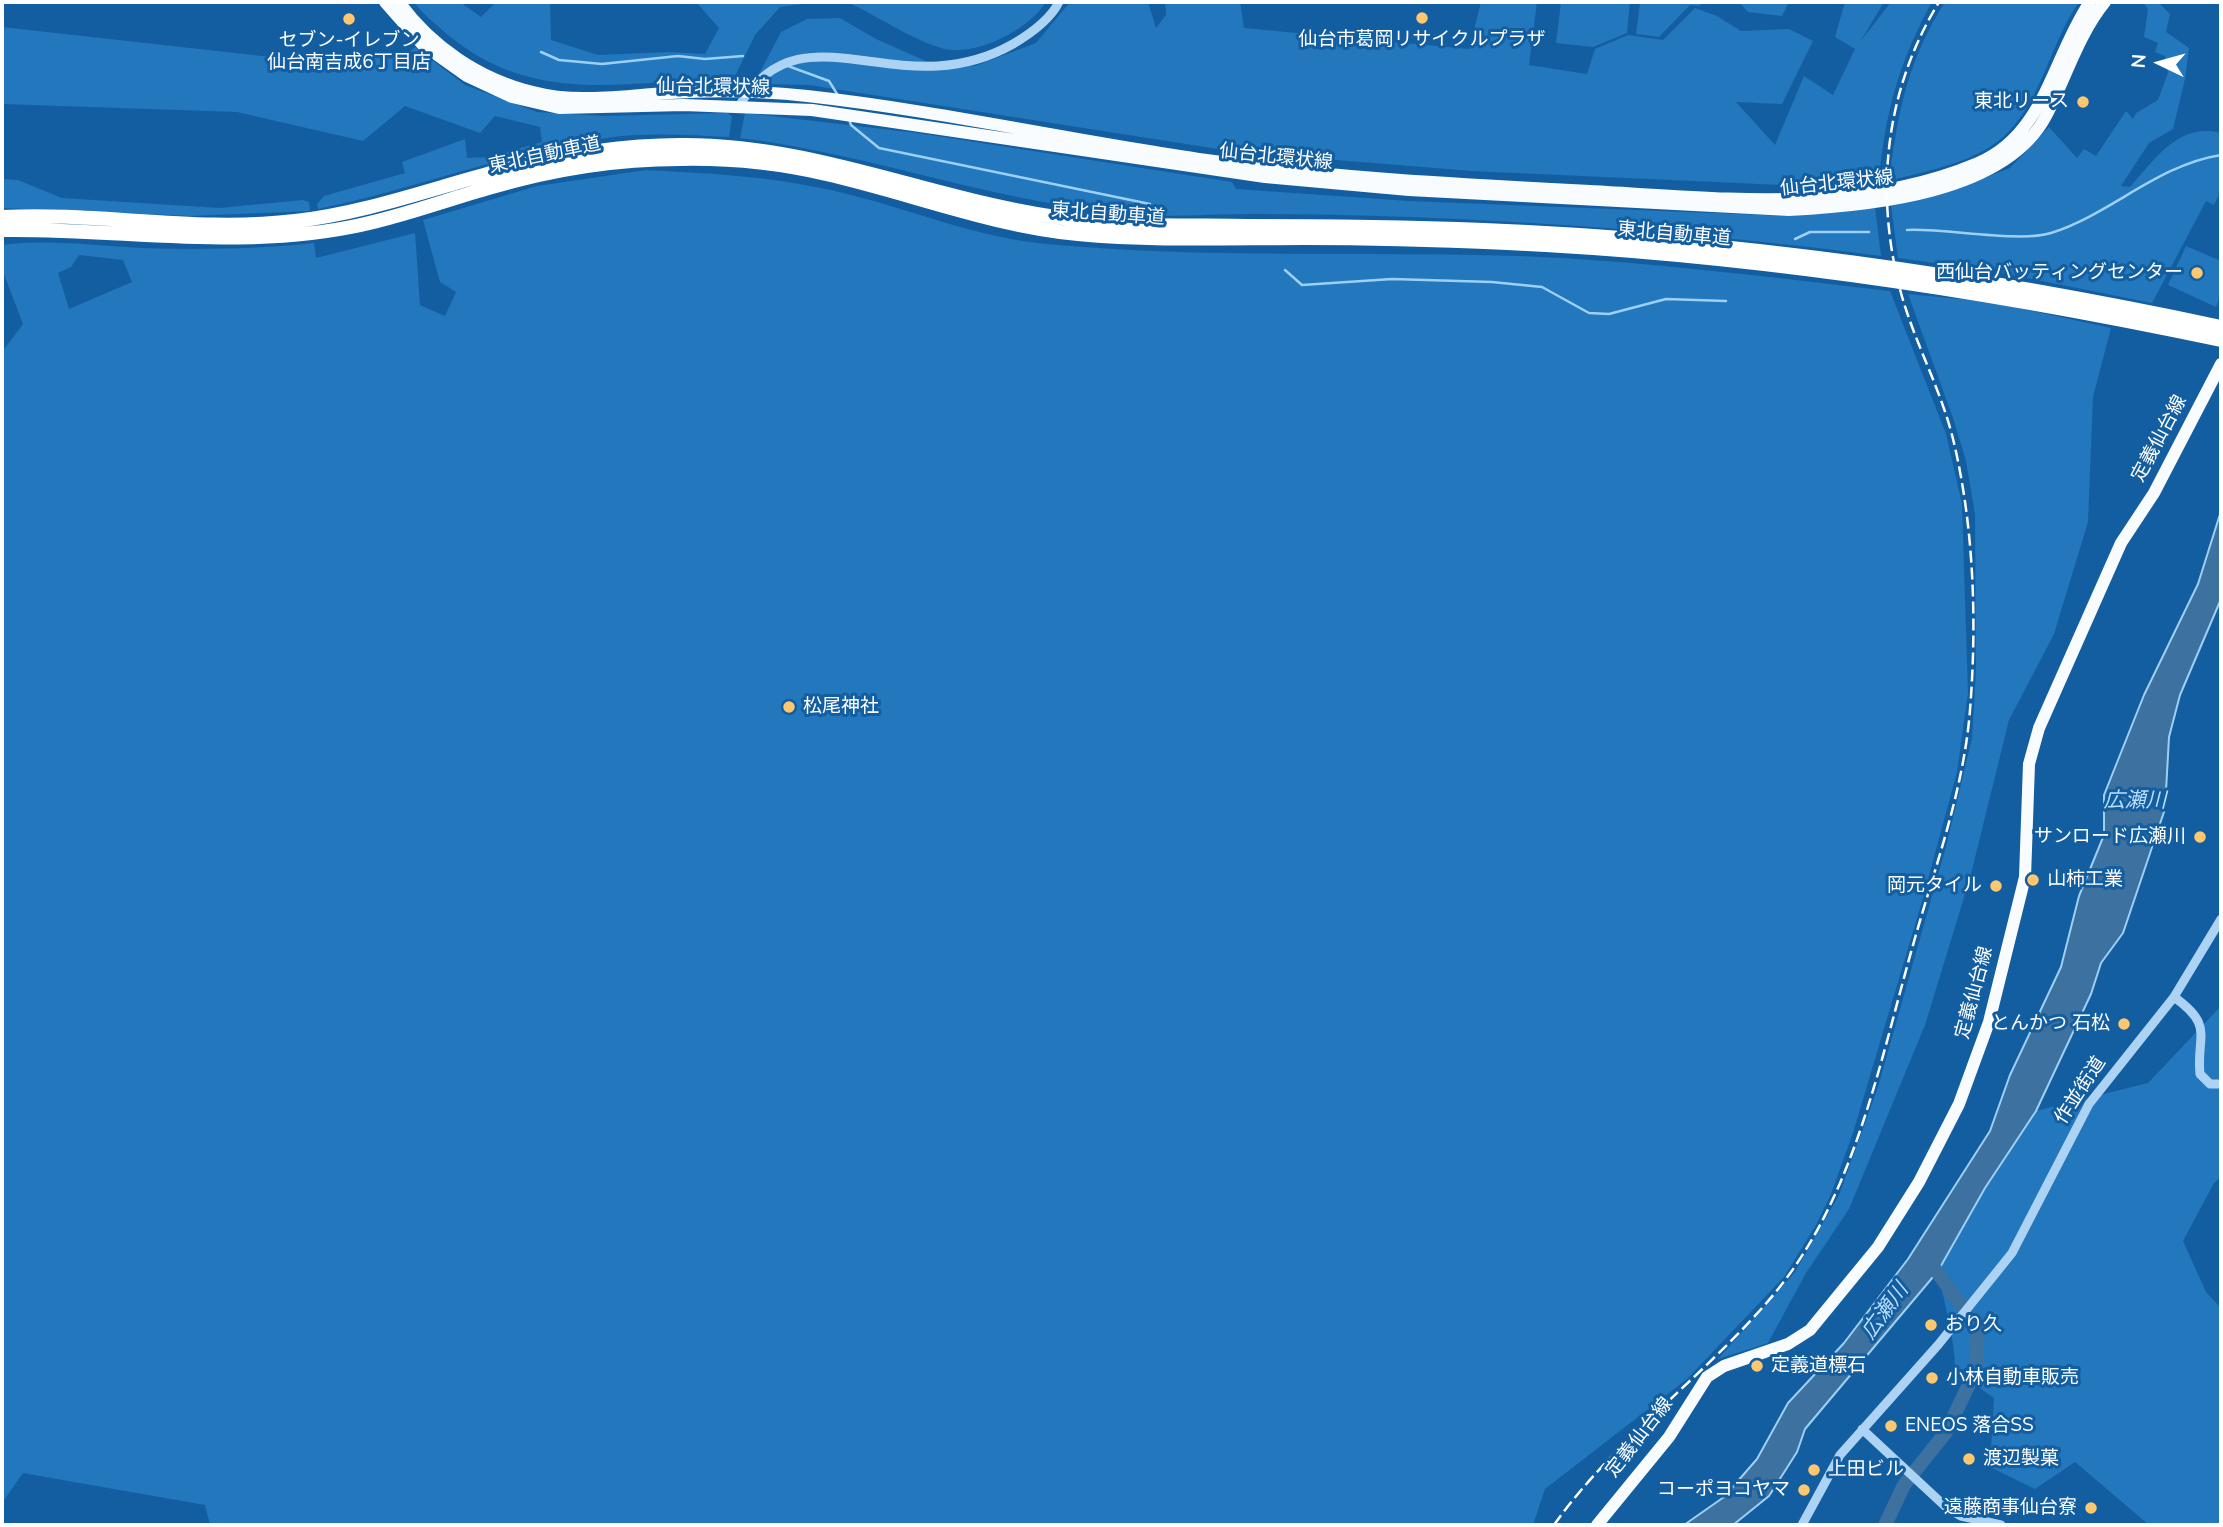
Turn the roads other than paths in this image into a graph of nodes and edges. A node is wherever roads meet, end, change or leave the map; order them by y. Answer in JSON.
{"nodes":[{"id":1,"x":385,"y":2,"type":"edge"},
{"id":2,"x":399,"y":2,"type":"edge"},
{"id":3,"x":1059,"y":2,"type":"edge"},
{"id":4,"x":2090,"y":2,"type":"edge"},
{"id":5,"x":2105,"y":2,"type":"edge"},
{"id":6,"x":934,"y":54,"type":"dead end"},
{"id":7,"x":748,"y":79,"type":"dead end"},
{"id":8,"x":743,"y":92,"type":"junction"},
{"id":9,"x":739,"y":106,"type":"junction"},
{"id":10,"x":2,"y":217,"type":"edge"},
{"id":11,"x":2,"y":230,"type":"edge"},
{"id":12,"x":2093,"y":306,"type":"junction"},
{"id":13,"x":2221,"y":327,"type":"edge"},
{"id":14,"x":2221,"y":340,"type":"edge"},
{"id":15,"x":2221,"y":364,"type":"edge"},
{"id":16,"x":2221,"y":919,"type":"edge"},
{"id":17,"x":2174,"y":997,"type":"junction"},
{"id":18,"x":2221,"y":1084,"type":"edge"},
{"id":19,"x":1862,"y":1429,"type":"junction"},
{"id":20,"x":1597,"y":1525,"type":"edge"},
{"id":21,"x":1802,"y":1525,"type":"edge"},
{"id":22,"x":2001,"y":1525,"type":"edge"}],
"edges":[{"from":1,"to":9,"type":"main road","name":"仙台北環状線"},
{"from":2,"to":8,"type":"main road","name":"仙台北環状線"},
{"from":3,"to":6,"type":"street"},
{"from":4,"to":8,"type":"main road","name":"仙台北環状線"},
{"from":5,"to":9,"type":"main road","name":"仙台北環状線"},
{"from":7,"to":8,"type":"street"},
{"from":8,"to":9,"type":"street"},
{"from":10,"to":12,"type":"highway","name":"東北自動車道"},
{"from":11,"to":12,"type":"highway","name":"東北自動車道"},
{"from":12,"to":13,"type":"highway","name":"東北自動車道"},
{"from":12,"to":14,"type":"highway","name":"東北自動車道"},
{"from":15,"to":20,"type":"main road","name":"定義仙台線"},
{"from":16,"to":17,"type":"street","name":"作並街道"},
{"from":17,"to":18,"type":"street"},
{"from":17,"to":19,"type":"street","name":"作並街道"},
{"from":19,"to":21,"type":"street"},
{"from":19,"to":22,"type":"street"}]}
